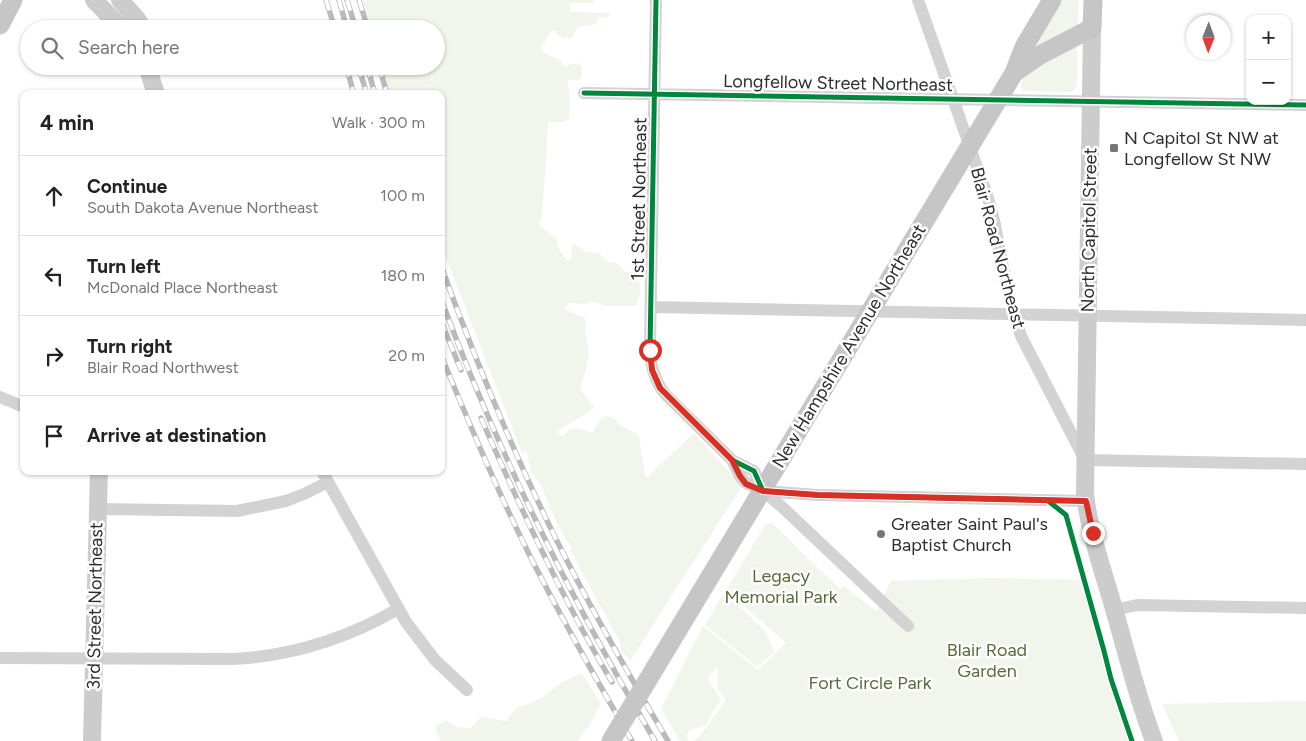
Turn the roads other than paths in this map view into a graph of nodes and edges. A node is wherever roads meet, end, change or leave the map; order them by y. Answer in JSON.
{"nodes":[{"id":1,"x":13,"y":0,"type":"edge"},
{"id":2,"x":94,"y":0,"type":"edge"},
{"id":3,"x":120,"y":0,"type":"edge"},
{"id":4,"x":656,"y":0,"type":"edge"},
{"id":5,"x":918,"y":0,"type":"edge"},
{"id":6,"x":1052,"y":0,"type":"edge"},
{"id":7,"x":1093,"y":0,"type":"edge"},
{"id":8,"x":113,"y":20,"type":"edge"},
{"id":9,"x":137,"y":20,"type":"edge"},
{"id":10,"x":0,"y":25,"type":"edge"},
{"id":11,"x":1092,"y":28,"type":"junction"},
{"id":12,"x":1014,"y":73,"type":"junction"},
{"id":13,"x":150,"y":75,"type":"edge"},
{"id":14,"x":163,"y":75,"type":"edge"},
{"id":15,"x":155,"y":90,"type":"edge"},
{"id":16,"x":165,"y":90,"type":"edge"},
{"id":17,"x":584,"y":93,"type":"dead end"},
{"id":18,"x":654,"y":94,"type":"junction"},
{"id":19,"x":952,"y":99,"type":"junction"},
{"id":20,"x":997,"y":100,"type":"junction"},
{"id":21,"x":1091,"y":101,"type":"junction"},
{"id":22,"x":1306,"y":105,"type":"edge"},
{"id":23,"x":969,"y":146,"type":"junction"},
{"id":24,"x":651,"y":308,"type":"junction"},
{"id":25,"x":869,"y":312,"type":"junction"},
{"id":26,"x":1013,"y":315,"type":"junction"},
{"id":27,"x":1088,"y":316,"type":"junction"},
{"id":28,"x":1306,"y":320,"type":"edge"},
{"id":29,"x":0,"y":397,"type":"edge"},
{"id":30,"x":20,"y":405,"type":"edge"},
{"id":31,"x":1085,"y":460,"type":"junction"},
{"id":32,"x":1306,"y":464,"type":"edge"},
{"id":33,"x":99,"y":475,"type":"edge"},
{"id":34,"x":325,"y":477,"type":"edge"},
{"id":35,"x":763,"y":491,"type":"junction"},
{"id":36,"x":1086,"y":501,"type":"junction"},
{"id":37,"x":96,"y":509,"type":"junction"},
{"id":38,"x":1306,"y":608,"type":"edge"},
{"id":39,"x":398,"y":610,"type":"junction"},
{"id":40,"x":1114,"y":610,"type":"junction"},
{"id":41,"x":908,"y":626,"type":"dead end"},
{"id":42,"x":0,"y":658,"type":"edge"},
{"id":43,"x":94,"y":658,"type":"junction"},
{"id":44,"x":467,"y":690,"type":"dead end"},
{"id":45,"x":92,"y":741,"type":"edge"},
{"id":46,"x":611,"y":741,"type":"edge"},
{"id":47,"x":1154,"y":741,"type":"edge"}],
"edges":[{"from":1,"to":10,"type":"main road"},
{"from":2,"to":8,"type":"main road"},
{"from":3,"to":9,"type":"main road"},
{"from":4,"to":18,"type":"street","name":"1st Street Northeast"},
{"from":5,"to":19,"type":"street","name":"Blair Road Northeast"},
{"from":6,"to":12,"type":"main road","name":"New Hampshire Avenue Northeast"},
{"from":7,"to":11,"type":"main road","name":"North Capitol Street"},
{"from":11,"to":12,"type":"main road"},
{"from":11,"to":21,"type":"main road","name":"North Capitol Street"},
{"from":12,"to":20,"type":"main road","name":"New Hampshire Avenue Northeast"},
{"from":13,"to":15,"type":"main road"},
{"from":14,"to":16,"type":"main road"},
{"from":17,"to":18,"type":"street","name":"Longfellow Street Northeast"},
{"from":18,"to":19,"type":"street","name":"Longfellow Street Northeast"},
{"from":18,"to":24,"type":"street","name":"1st Street Northeast"},
{"from":19,"to":20,"type":"street","name":"Longfellow Street Northeast"},
{"from":19,"to":23,"type":"street","name":"Blair Road Northeast"},
{"from":20,"to":21,"type":"street","name":"Longfellow Street Northeast"},
{"from":20,"to":23,"type":"main road","name":"New Hampshire Avenue Northeast"},
{"from":21,"to":22,"type":"street","name":"Longfellow Street Northeast"},
{"from":21,"to":27,"type":"main road","name":"North Capitol Street"},
{"from":23,"to":25,"type":"main road","name":"New Hampshire Avenue Northeast"},
{"from":23,"to":26,"type":"street","name":"Blair Road Northeast"},
{"from":24,"to":25,"type":"street"},
{"from":24,"to":35,"type":"street","name":"1st Street Northeast"},
{"from":25,"to":26,"type":"street"},
{"from":25,"to":35,"type":"main road","name":"New Hampshire Avenue Northeast"},
{"from":26,"to":27,"type":"street"},
{"from":26,"to":31,"type":"street","name":"Blair Road Northeast"},
{"from":27,"to":28,"type":"street"},
{"from":27,"to":31,"type":"main road","name":"North Capitol Street"},
{"from":29,"to":30,"type":"street"},
{"from":31,"to":32,"type":"street"},
{"from":31,"to":36,"type":"main road","name":"North Capitol Street"},
{"from":33,"to":37,"type":"main road","name":"3rd Street Northeast"},
{"from":34,"to":37,"type":"street"},
{"from":34,"to":39,"type":"street"},
{"from":35,"to":36,"type":"street"},
{"from":35,"to":41,"type":"street"},
{"from":35,"to":46,"type":"main road","name":"New Hampshire Avenue Northeast","bridge":true},
{"from":36,"to":40,"type":"main road","name":"North Capitol Street"},
{"from":37,"to":43,"type":"main road","name":"3rd Street Northeast"},
{"from":38,"to":40,"type":"street"},
{"from":39,"to":43,"type":"street"},
{"from":39,"to":44,"type":"street"},
{"from":40,"to":47,"type":"main road","name":"North Capitol Street"},
{"from":42,"to":43,"type":"street"},
{"from":43,"to":45,"type":"main road","name":"3rd Street Northeast"}]}
